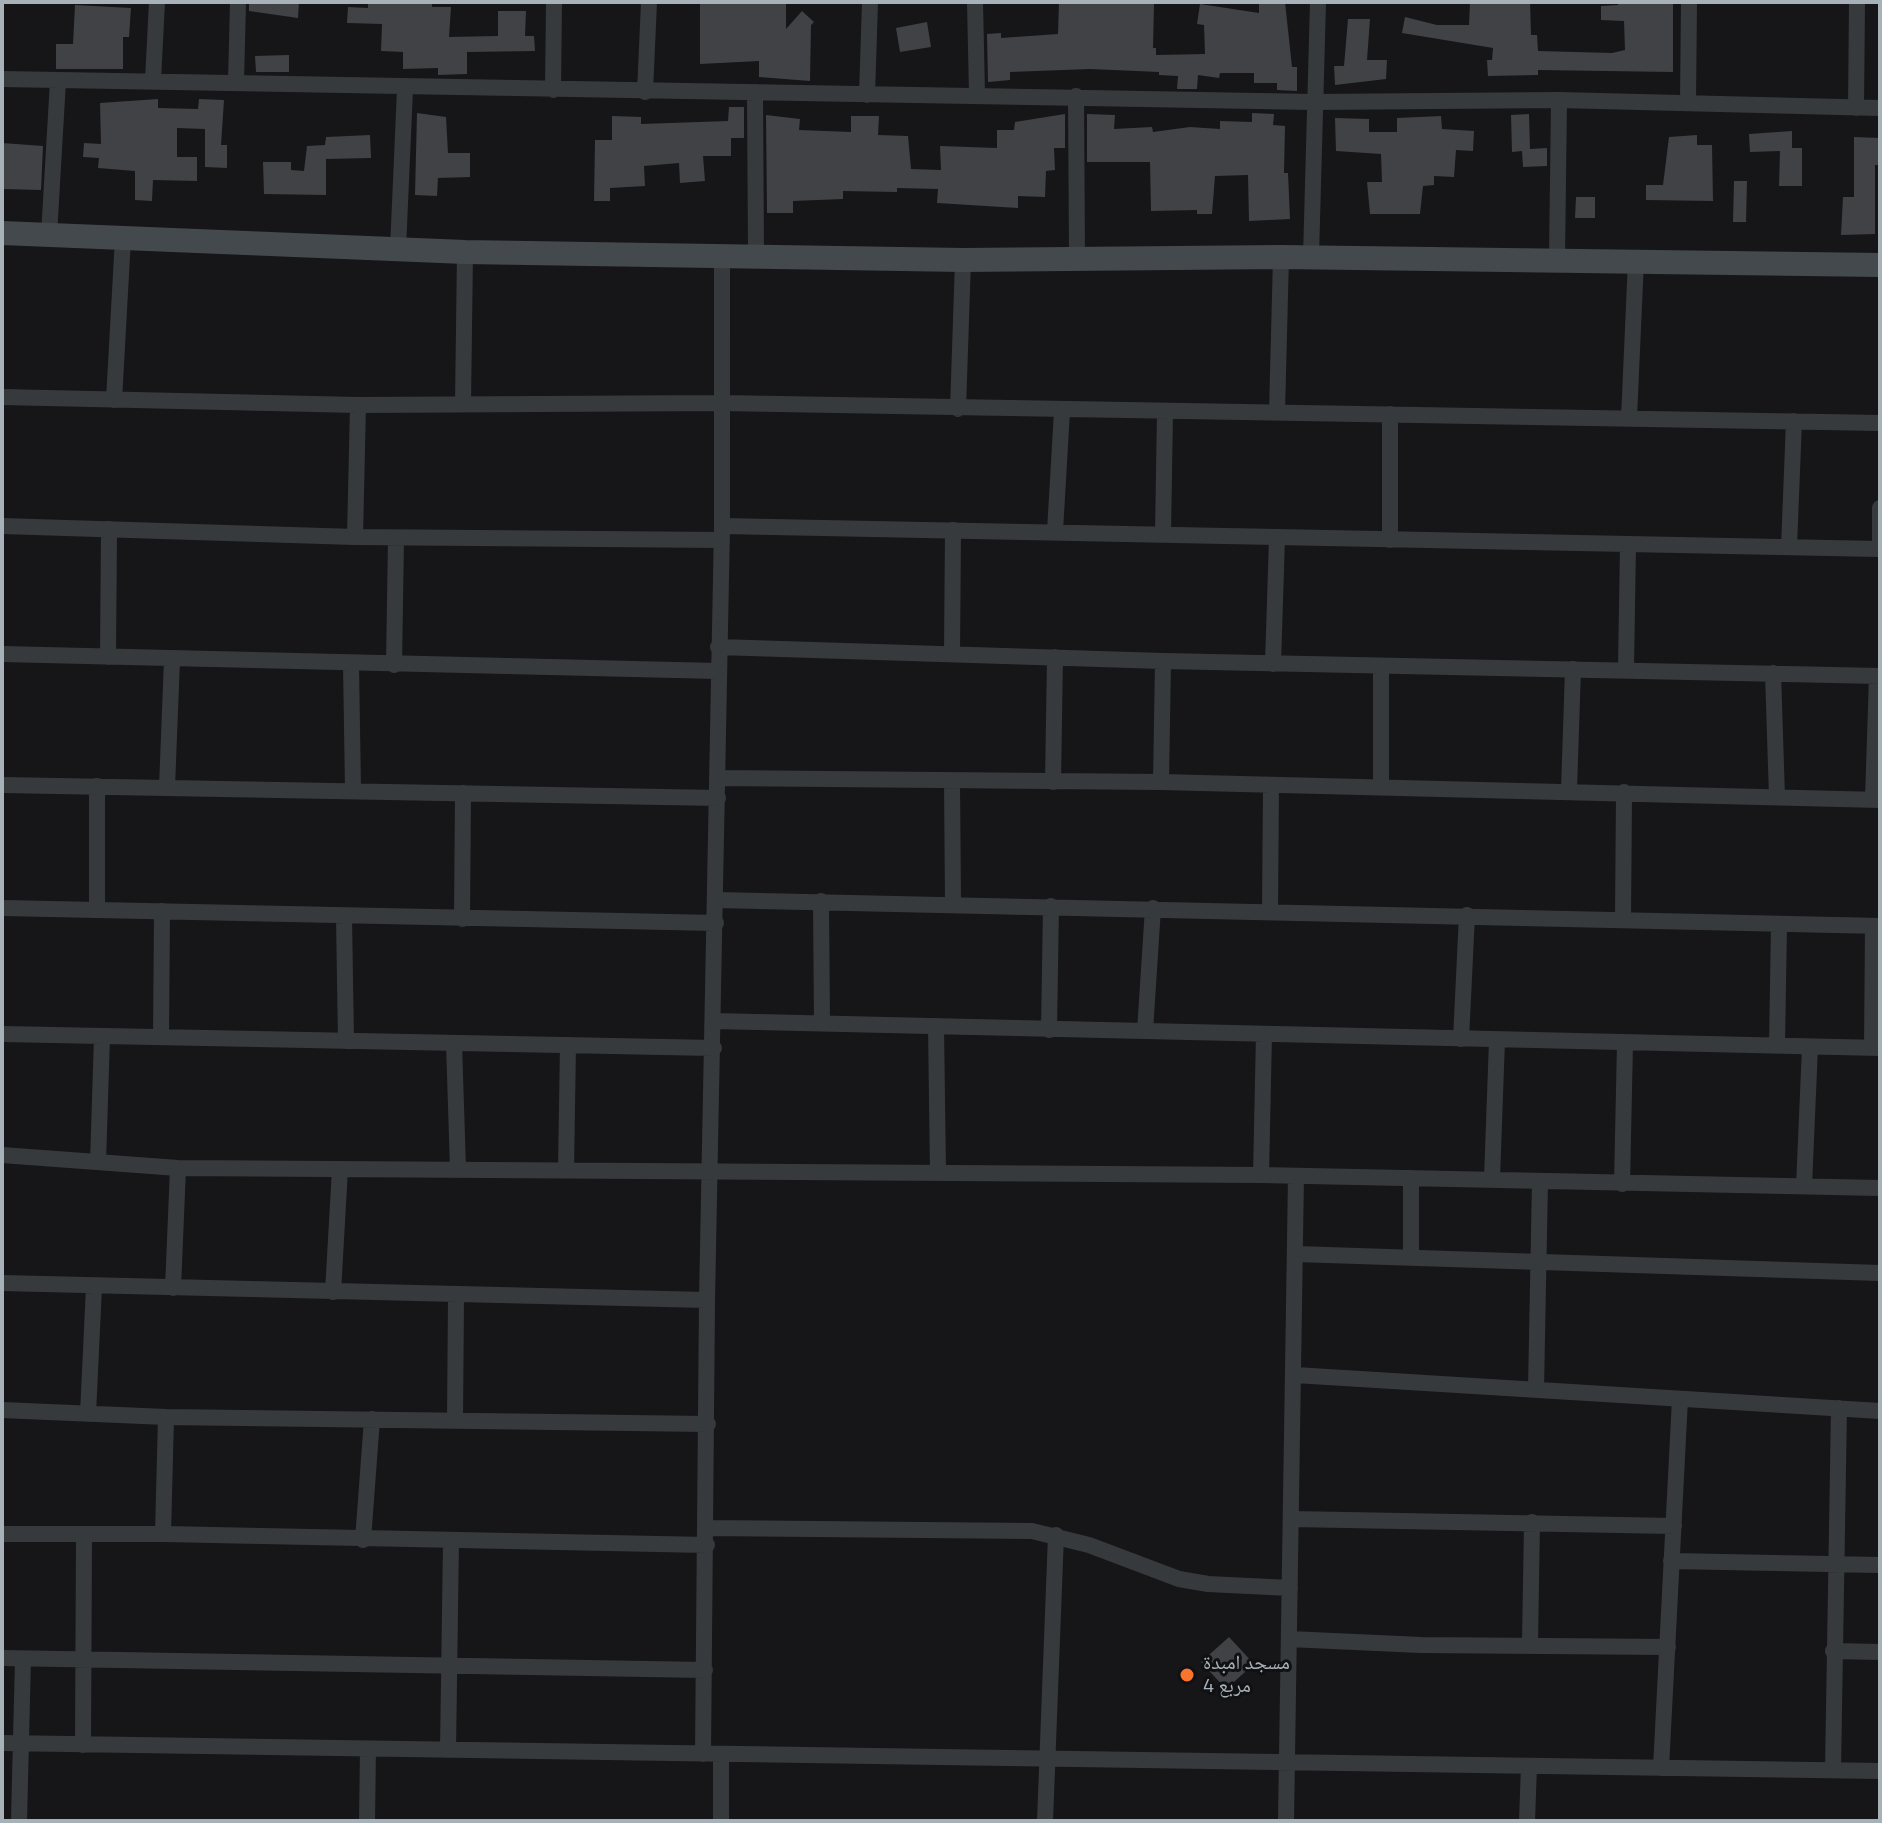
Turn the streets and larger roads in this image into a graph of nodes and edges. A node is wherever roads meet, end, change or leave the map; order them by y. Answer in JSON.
{"nodes":[{"id":1,"x":157,"y":2,"type":"edge"},
{"id":2,"x":238,"y":2,"type":"edge"},
{"id":3,"x":554,"y":2,"type":"edge"},
{"id":4,"x":649,"y":2,"type":"edge"},
{"id":5,"x":870,"y":2,"type":"edge"},
{"id":6,"x":975,"y":2,"type":"edge"},
{"id":7,"x":1318,"y":2,"type":"edge"},
{"id":8,"x":1689,"y":2,"type":"edge"},
{"id":9,"x":1857,"y":2,"type":"edge"},
{"id":10,"x":2,"y":79,"type":"edge"},
{"id":11,"x":153,"y":80,"type":"junction"},
{"id":12,"x":58,"y":81,"type":"junction"},
{"id":13,"x":236,"y":82,"type":"junction"},
{"id":14,"x":405,"y":89,"type":"junction"},
{"id":15,"x":553,"y":90,"type":"junction"},
{"id":16,"x":645,"y":92,"type":"junction"},
{"id":17,"x":755,"y":92,"type":"junction"},
{"id":18,"x":977,"y":94,"type":"junction"},
{"id":19,"x":867,"y":95,"type":"junction"},
{"id":20,"x":1076,"y":96,"type":"junction"},
{"id":21,"x":1559,"y":100,"type":"junction"},
{"id":22,"x":1314,"y":102,"type":"junction"},
{"id":23,"x":1688,"y":102,"type":"junction"},
{"id":24,"x":1856,"y":108,"type":"junction"},
{"id":25,"x":1880,"y":108,"type":"edge"},
{"id":26,"x":2,"y":233,"type":"edge"},
{"id":27,"x":49,"y":235,"type":"junction"},
{"id":28,"x":123,"y":238,"type":"junction"},
{"id":29,"x":398,"y":249,"type":"junction"},
{"id":30,"x":465,"y":252,"type":"junction"},
{"id":31,"x":722,"y":255,"type":"junction"},
{"id":32,"x":756,"y":255,"type":"junction"},
{"id":33,"x":1281,"y":257,"type":"junction"},
{"id":34,"x":1311,"y":257,"type":"junction"},
{"id":35,"x":1077,"y":258,"type":"junction"},
{"id":36,"x":1557,"y":259,"type":"junction"},
{"id":37,"x":963,"y":260,"type":"junction"},
{"id":38,"x":1636,"y":260,"type":"junction"},
{"id":39,"x":1880,"y":265,"type":"edge"},
{"id":40,"x":2,"y":397,"type":"edge"},
{"id":41,"x":114,"y":400,"type":"junction"},
{"id":42,"x":721,"y":403,"type":"junction"},
{"id":43,"x":463,"y":404,"type":"junction"},
{"id":44,"x":358,"y":405,"type":"junction"},
{"id":45,"x":958,"y":409,"type":"junction"},
{"id":46,"x":1062,"y":411,"type":"junction"},
{"id":47,"x":1165,"y":412,"type":"junction"},
{"id":48,"x":1277,"y":412,"type":"junction"},
{"id":49,"x":1390,"y":414,"type":"junction"},
{"id":50,"x":1629,"y":418,"type":"junction"},
{"id":51,"x":1794,"y":421,"type":"junction"},
{"id":52,"x":1880,"y":423,"type":"edge"},
{"id":53,"x":1880,"y":508,"type":"edge"},
{"id":54,"x":2,"y":526,"type":"edge"},
{"id":55,"x":109,"y":529,"type":"junction"},
{"id":56,"x":953,"y":530,"type":"junction"},
{"id":57,"x":1055,"y":531,"type":"junction"},
{"id":58,"x":722,"y":533,"type":"junction"},
{"id":59,"x":1163,"y":534,"type":"junction"},
{"id":60,"x":355,"y":537,"type":"junction"},
{"id":61,"x":396,"y":538,"type":"junction"},
{"id":62,"x":1277,"y":538,"type":"junction"},
{"id":63,"x":1390,"y":540,"type":"junction"},
{"id":64,"x":1628,"y":544,"type":"junction"},
{"id":65,"x":1789,"y":547,"type":"junction"},
{"id":66,"x":1880,"y":549,"type":"edge"},
{"id":67,"x":718,"y":647,"type":"junction"},
{"id":68,"x":2,"y":654,"type":"edge"},
{"id":69,"x":952,"y":654,"type":"junction"},
{"id":70,"x":108,"y":657,"type":"junction"},
{"id":71,"x":1055,"y":657,"type":"junction"},
{"id":72,"x":172,"y":660,"type":"junction"},
{"id":73,"x":1163,"y":661,"type":"junction"},
{"id":74,"x":351,"y":664,"type":"junction"},
{"id":75,"x":1273,"y":664,"type":"junction"},
{"id":76,"x":394,"y":665,"type":"junction"},
{"id":77,"x":1381,"y":666,"type":"junction"},
{"id":78,"x":1573,"y":669,"type":"junction"},
{"id":79,"x":1626,"y":669,"type":"junction"},
{"id":80,"x":718,"y":671,"type":"junction"},
{"id":81,"x":1773,"y":673,"type":"junction"},
{"id":82,"x":1879,"y":676,"type":"edge"},
{"id":83,"x":718,"y":778,"type":"junction"},
{"id":84,"x":952,"y":781,"type":"junction"},
{"id":85,"x":1053,"y":782,"type":"junction"},
{"id":86,"x":1161,"y":782,"type":"junction"},
{"id":87,"x":2,"y":785,"type":"edge"},
{"id":88,"x":97,"y":786,"type":"junction"},
{"id":89,"x":1271,"y":786,"type":"junction"},
{"id":90,"x":167,"y":787,"type":"junction"},
{"id":91,"x":1381,"y":787,"type":"junction"},
{"id":92,"x":353,"y":790,"type":"junction"},
{"id":93,"x":1569,"y":790,"type":"junction"},
{"id":94,"x":1624,"y":792,"type":"junction"},
{"id":95,"x":463,"y":793,"type":"junction"},
{"id":96,"x":1777,"y":797,"type":"junction"},
{"id":97,"x":718,"y":798,"type":"junction"},
{"id":98,"x":1876,"y":800,"type":"edge"},
{"id":99,"x":716,"y":900,"type":"junction"},
{"id":100,"x":821,"y":901,"type":"junction"},
{"id":101,"x":953,"y":903,"type":"junction"},
{"id":102,"x":1051,"y":906,"type":"junction"},
{"id":103,"x":2,"y":908,"type":"edge"},
{"id":104,"x":1153,"y":908,"type":"junction"},
{"id":105,"x":97,"y":910,"type":"junction"},
{"id":106,"x":162,"y":911,"type":"junction"},
{"id":107,"x":1270,"y":911,"type":"junction"},
{"id":108,"x":1467,"y":915,"type":"junction"},
{"id":109,"x":344,"y":917,"type":"junction"},
{"id":110,"x":462,"y":919,"type":"junction"},
{"id":111,"x":1623,"y":920,"type":"junction"},
{"id":112,"x":716,"y":923,"type":"junction"},
{"id":113,"x":1779,"y":924,"type":"junction"},
{"id":114,"x":1876,"y":926,"type":"edge"},
{"id":115,"x":714,"y":1021,"type":"junction"},
{"id":116,"x":822,"y":1022,"type":"junction"},
{"id":117,"x":936,"y":1026,"type":"junction"},
{"id":118,"x":1049,"y":1030,"type":"junction"},
{"id":119,"x":1145,"y":1031,"type":"junction"},
{"id":120,"x":2,"y":1034,"type":"edge"},
{"id":121,"x":1264,"y":1034,"type":"junction"},
{"id":122,"x":102,"y":1037,"type":"junction"},
{"id":123,"x":161,"y":1037,"type":"junction"},
{"id":124,"x":1461,"y":1039,"type":"junction"},
{"id":125,"x":1497,"y":1040,"type":"junction"},
{"id":126,"x":346,"y":1041,"type":"junction"},
{"id":127,"x":454,"y":1043,"type":"junction"},
{"id":128,"x":1625,"y":1043,"type":"junction"},
{"id":129,"x":568,"y":1045,"type":"junction"},
{"id":130,"x":1777,"y":1045,"type":"junction"},
{"id":131,"x":1810,"y":1047,"type":"junction"},
{"id":132,"x":714,"y":1048,"type":"junction"},
{"id":133,"x":1876,"y":1048,"type":"edge"},
{"id":134,"x":2,"y":1155,"type":"edge"},
{"id":135,"x":98,"y":1162,"type":"junction"},
{"id":136,"x":178,"y":1168,"type":"junction"},
{"id":137,"x":340,"y":1169,"type":"junction"},
{"id":138,"x":458,"y":1169,"type":"junction"},
{"id":139,"x":566,"y":1169,"type":"junction"},
{"id":140,"x":712,"y":1172,"type":"junction"},
{"id":141,"x":938,"y":1173,"type":"junction"},
{"id":142,"x":1261,"y":1175,"type":"junction"},
{"id":143,"x":1296,"y":1176,"type":"junction"},
{"id":144,"x":1411,"y":1178,"type":"junction"},
{"id":145,"x":1492,"y":1179,"type":"junction"},
{"id":146,"x":1540,"y":1181,"type":"junction"},
{"id":147,"x":1622,"y":1184,"type":"junction"},
{"id":148,"x":1804,"y":1186,"type":"junction"},
{"id":149,"x":1880,"y":1188,"type":"edge"},
{"id":150,"x":1296,"y":1254,"type":"junction"},
{"id":151,"x":1411,"y":1257,"type":"junction"},
{"id":152,"x":1540,"y":1261,"type":"junction"},
{"id":153,"x":1880,"y":1273,"type":"edge"},
{"id":154,"x":2,"y":1283,"type":"edge"},
{"id":155,"x":94,"y":1287,"type":"junction"},
{"id":156,"x":173,"y":1288,"type":"junction"},
{"id":157,"x":333,"y":1292,"type":"junction"},
{"id":158,"x":456,"y":1297,"type":"junction"},
{"id":159,"x":707,"y":1300,"type":"junction"},
{"id":160,"x":1295,"y":1375,"type":"junction"},
{"id":161,"x":1536,"y":1389,"type":"junction"},
{"id":162,"x":1680,"y":1399,"type":"junction"},
{"id":163,"x":1839,"y":1408,"type":"junction"},
{"id":164,"x":2,"y":1410,"type":"edge"},
{"id":165,"x":1880,"y":1411,"type":"edge"},
{"id":166,"x":88,"y":1414,"type":"junction"},
{"id":167,"x":166,"y":1417,"type":"junction"},
{"id":168,"x":372,"y":1419,"type":"junction"},
{"id":169,"x":455,"y":1420,"type":"junction"},
{"id":170,"x":708,"y":1424,"type":"junction"},
{"id":171,"x":1292,"y":1519,"type":"junction"},
{"id":172,"x":1532,"y":1522,"type":"junction"},
{"id":173,"x":1674,"y":1526,"type":"junction"},
{"id":174,"x":2,"y":1534,"type":"edge"},
{"id":175,"x":84,"y":1534,"type":"junction"},
{"id":176,"x":163,"y":1534,"type":"junction"},
{"id":177,"x":1056,"y":1535,"type":"junction"},
{"id":178,"x":707,"y":1537,"type":"junction"},
{"id":179,"x":363,"y":1540,"type":"junction"},
{"id":180,"x":451,"y":1541,"type":"junction"},
{"id":181,"x":1671,"y":1561,"type":"junction"},
{"id":182,"x":1835,"y":1564,"type":"junction"},
{"id":183,"x":1880,"y":1565,"type":"edge"},
{"id":184,"x":1290,"y":1588,"type":"junction"},
{"id":185,"x":1289,"y":1639,"type":"junction"},
{"id":186,"x":1530,"y":1644,"type":"junction"},
{"id":187,"x":1668,"y":1647,"type":"junction"},
{"id":188,"x":1833,"y":1651,"type":"junction"},
{"id":189,"x":1880,"y":1652,"type":"edge"},
{"id":190,"x":2,"y":1658,"type":"edge"},
{"id":191,"x":23,"y":1659,"type":"junction"},
{"id":192,"x":84,"y":1659,"type":"junction"},
{"id":193,"x":450,"y":1665,"type":"junction"},
{"id":194,"x":705,"y":1670,"type":"junction"},
{"id":195,"x":10,"y":1744,"type":"edge"},
{"id":196,"x":83,"y":1745,"type":"junction"},
{"id":197,"x":368,"y":1749,"type":"junction"},
{"id":198,"x":448,"y":1750,"type":"junction"},
{"id":199,"x":703,"y":1754,"type":"junction"},
{"id":200,"x":721,"y":1754,"type":"junction"},
{"id":201,"x":1045,"y":1759,"type":"junction"},
{"id":202,"x":1287,"y":1762,"type":"junction"},
{"id":203,"x":1529,"y":1766,"type":"junction"},
{"id":204,"x":1661,"y":1768,"type":"junction"},
{"id":205,"x":1833,"y":1770,"type":"junction"},
{"id":206,"x":1880,"y":1771,"type":"edge"},
{"id":207,"x":19,"y":1821,"type":"edge"},
{"id":208,"x":367,"y":1821,"type":"edge"},
{"id":209,"x":721,"y":1821,"type":"edge"},
{"id":210,"x":1045,"y":1821,"type":"edge"},
{"id":211,"x":1286,"y":1821,"type":"edge"},
{"id":212,"x":1527,"y":1821,"type":"edge"}],
"edges":[{"from":1,"to":11,"type":"street"},
{"from":2,"to":13,"type":"street"},
{"from":3,"to":15,"type":"street"},
{"from":4,"to":16,"type":"street"},
{"from":5,"to":19,"type":"street"},
{"from":6,"to":18,"type":"street"},
{"from":7,"to":22,"type":"street"},
{"from":8,"to":23,"type":"street"},
{"from":9,"to":24,"type":"street"},
{"from":10,"to":12,"type":"street"},
{"from":11,"to":12,"type":"street"},
{"from":11,"to":13,"type":"street"},
{"from":12,"to":27,"type":"street"},
{"from":13,"to":14,"type":"street"},
{"from":14,"to":15,"type":"street"},
{"from":14,"to":29,"type":"street"},
{"from":15,"to":16,"type":"street"},
{"from":16,"to":17,"type":"street"},
{"from":17,"to":19,"type":"street"},
{"from":17,"to":32,"type":"street"},
{"from":18,"to":19,"type":"street"},
{"from":18,"to":20,"type":"street"},
{"from":20,"to":22,"type":"street"},
{"from":20,"to":35,"type":"street"},
{"from":21,"to":22,"type":"street"},
{"from":21,"to":23,"type":"street"},
{"from":21,"to":36,"type":"street"},
{"from":22,"to":34,"type":"street"},
{"from":23,"to":24,"type":"street"},
{"from":24,"to":25,"type":"street"},
{"from":26,"to":27,"type":"street"},
{"from":27,"to":28,"type":"street"},
{"from":28,"to":29,"type":"street"},
{"from":28,"to":41,"type":"street"},
{"from":29,"to":30,"type":"street"},
{"from":30,"to":31,"type":"street"},
{"from":30,"to":43,"type":"street"},
{"from":31,"to":32,"type":"street"},
{"from":31,"to":42,"type":"street"},
{"from":32,"to":37,"type":"street"},
{"from":33,"to":34,"type":"street"},
{"from":33,"to":35,"type":"street"},
{"from":33,"to":48,"type":"street"},
{"from":34,"to":36,"type":"street"},
{"from":35,"to":37,"type":"street"},
{"from":36,"to":38,"type":"street"},
{"from":37,"to":45,"type":"street"},
{"from":38,"to":39,"type":"street"},
{"from":38,"to":50,"type":"street"},
{"from":40,"to":41,"type":"street"},
{"from":41,"to":44,"type":"street"},
{"from":42,"to":43,"type":"street"},
{"from":42,"to":45,"type":"street"},
{"from":42,"to":58,"type":"street"},
{"from":43,"to":44,"type":"street"},
{"from":44,"to":60,"type":"street"},
{"from":45,"to":46,"type":"street"},
{"from":46,"to":47,"type":"street"},
{"from":46,"to":57,"type":"street"},
{"from":47,"to":48,"type":"street"},
{"from":47,"to":59,"type":"street"},
{"from":48,"to":49,"type":"street"},
{"from":49,"to":50,"type":"street"},
{"from":49,"to":63,"type":"street"},
{"from":50,"to":51,"type":"street"},
{"from":51,"to":52,"type":"street"},
{"from":51,"to":65,"type":"street"},
{"from":53,"to":66,"type":"street"},
{"from":54,"to":55,"type":"street"},
{"from":55,"to":60,"type":"street"},
{"from":55,"to":70,"type":"street"},
{"from":56,"to":57,"type":"street"},
{"from":56,"to":58,"type":"street"},
{"from":56,"to":69,"type":"street"},
{"from":57,"to":59,"type":"street"},
{"from":58,"to":61,"type":"street"},
{"from":58,"to":67,"type":"street"},
{"from":59,"to":62,"type":"street"},
{"from":60,"to":61,"type":"street"},
{"from":61,"to":76,"type":"street"},
{"from":62,"to":63,"type":"street"},
{"from":62,"to":75,"type":"street"},
{"from":63,"to":64,"type":"street"},
{"from":64,"to":65,"type":"street"},
{"from":64,"to":79,"type":"street"},
{"from":65,"to":66,"type":"street"},
{"from":67,"to":69,"type":"street"},
{"from":67,"to":80,"type":"street"},
{"from":68,"to":70,"type":"street"},
{"from":69,"to":71,"type":"street"},
{"from":70,"to":72,"type":"street"},
{"from":71,"to":73,"type":"street"},
{"from":71,"to":85,"type":"street"},
{"from":72,"to":74,"type":"street"},
{"from":72,"to":90,"type":"street"},
{"from":73,"to":75,"type":"street"},
{"from":73,"to":86,"type":"street"},
{"from":74,"to":76,"type":"street"},
{"from":74,"to":92,"type":"street"},
{"from":75,"to":77,"type":"street"},
{"from":76,"to":80,"type":"street"},
{"from":77,"to":78,"type":"street"},
{"from":77,"to":91,"type":"street"},
{"from":78,"to":79,"type":"street"},
{"from":78,"to":93,"type":"street"},
{"from":79,"to":81,"type":"street"},
{"from":80,"to":83,"type":"street"},
{"from":81,"to":82,"type":"street"},
{"from":81,"to":96,"type":"street"},
{"from":82,"to":98,"type":"street"},
{"from":83,"to":84,"type":"street"},
{"from":83,"to":97,"type":"street"},
{"from":84,"to":85,"type":"street"},
{"from":84,"to":101,"type":"street"},
{"from":85,"to":86,"type":"street"},
{"from":86,"to":89,"type":"street"},
{"from":87,"to":88,"type":"street"},
{"from":88,"to":90,"type":"street"},
{"from":88,"to":105,"type":"street"},
{"from":89,"to":91,"type":"street"},
{"from":89,"to":107,"type":"street"},
{"from":90,"to":92,"type":"street"},
{"from":91,"to":93,"type":"street"},
{"from":92,"to":95,"type":"street"},
{"from":93,"to":94,"type":"street"},
{"from":94,"to":96,"type":"street"},
{"from":94,"to":111,"type":"street"},
{"from":95,"to":97,"type":"street"},
{"from":95,"to":110,"type":"street"},
{"from":96,"to":98,"type":"street"},
{"from":97,"to":99,"type":"street"},
{"from":99,"to":100,"type":"street"},
{"from":99,"to":112,"type":"street"},
{"from":100,"to":101,"type":"street"},
{"from":100,"to":116,"type":"street"},
{"from":101,"to":102,"type":"street"},
{"from":102,"to":104,"type":"street"},
{"from":102,"to":118,"type":"street"},
{"from":103,"to":105,"type":"street"},
{"from":104,"to":107,"type":"street"},
{"from":104,"to":119,"type":"street"},
{"from":105,"to":106,"type":"street"},
{"from":106,"to":109,"type":"street"},
{"from":106,"to":123,"type":"street"},
{"from":107,"to":108,"type":"street"},
{"from":108,"to":111,"type":"street"},
{"from":108,"to":124,"type":"street"},
{"from":109,"to":110,"type":"street"},
{"from":109,"to":126,"type":"street"},
{"from":110,"to":112,"type":"street"},
{"from":111,"to":113,"type":"street"},
{"from":112,"to":115,"type":"street"},
{"from":113,"to":114,"type":"street"},
{"from":113,"to":130,"type":"street"},
{"from":114,"to":133,"type":"street"},
{"from":115,"to":116,"type":"street"},
{"from":115,"to":132,"type":"street"},
{"from":116,"to":117,"type":"street"},
{"from":117,"to":118,"type":"street"},
{"from":117,"to":141,"type":"street"},
{"from":118,"to":119,"type":"street"},
{"from":119,"to":121,"type":"street"},
{"from":120,"to":122,"type":"street"},
{"from":121,"to":124,"type":"street"},
{"from":121,"to":142,"type":"street"},
{"from":122,"to":123,"type":"street"},
{"from":122,"to":135,"type":"street"},
{"from":123,"to":126,"type":"street"},
{"from":124,"to":125,"type":"street"},
{"from":125,"to":128,"type":"street"},
{"from":125,"to":145,"type":"street"},
{"from":126,"to":127,"type":"street"},
{"from":127,"to":129,"type":"street"},
{"from":127,"to":138,"type":"street"},
{"from":128,"to":130,"type":"street"},
{"from":128,"to":147,"type":"street"},
{"from":129,"to":132,"type":"street"},
{"from":129,"to":139,"type":"street"},
{"from":130,"to":131,"type":"street"},
{"from":131,"to":133,"type":"street"},
{"from":131,"to":148,"type":"street"},
{"from":132,"to":140,"type":"street"},
{"from":134,"to":135,"type":"street"},
{"from":135,"to":136,"type":"street"},
{"from":136,"to":137,"type":"street"},
{"from":136,"to":156,"type":"street"},
{"from":137,"to":138,"type":"street"},
{"from":137,"to":157,"type":"street"},
{"from":138,"to":139,"type":"street"},
{"from":139,"to":140,"type":"street"},
{"from":140,"to":141,"type":"street"},
{"from":140,"to":159,"type":"street"},
{"from":141,"to":142,"type":"street"},
{"from":142,"to":143,"type":"street"},
{"from":143,"to":144,"type":"street"},
{"from":143,"to":150,"type":"street"},
{"from":144,"to":145,"type":"street"},
{"from":144,"to":151,"type":"street"},
{"from":145,"to":146,"type":"street"},
{"from":146,"to":147,"type":"street"},
{"from":146,"to":152,"type":"street"},
{"from":147,"to":148,"type":"street"},
{"from":148,"to":149,"type":"street"},
{"from":150,"to":151,"type":"street"},
{"from":150,"to":160,"type":"street"},
{"from":151,"to":152,"type":"street"},
{"from":152,"to":153,"type":"street"},
{"from":152,"to":161,"type":"street"},
{"from":154,"to":155,"type":"street"},
{"from":155,"to":156,"type":"street"},
{"from":155,"to":166,"type":"street"},
{"from":156,"to":157,"type":"street"},
{"from":157,"to":158,"type":"street"},
{"from":158,"to":159,"type":"street"},
{"from":158,"to":169,"type":"street"},
{"from":159,"to":170,"type":"street"},
{"from":160,"to":161,"type":"street"},
{"from":160,"to":171,"type":"street"},
{"from":161,"to":162,"type":"street"},
{"from":162,"to":163,"type":"street"},
{"from":162,"to":173,"type":"street"},
{"from":163,"to":165,"type":"street"},
{"from":163,"to":182,"type":"street"},
{"from":164,"to":166,"type":"street"},
{"from":166,"to":167,"type":"street"},
{"from":167,"to":168,"type":"street"},
{"from":167,"to":176,"type":"street"},
{"from":168,"to":169,"type":"street"},
{"from":168,"to":179,"type":"street"},
{"from":169,"to":170,"type":"street"},
{"from":170,"to":178,"type":"street"},
{"from":171,"to":172,"type":"street"},
{"from":171,"to":184,"type":"street"},
{"from":172,"to":173,"type":"street"},
{"from":172,"to":186,"type":"street"},
{"from":173,"to":181,"type":"street"},
{"from":174,"to":175,"type":"street"},
{"from":175,"to":176,"type":"street"},
{"from":175,"to":192,"type":"street"},
{"from":176,"to":179,"type":"street"},
{"from":177,"to":178,"type":"street"},
{"from":177,"to":184,"type":"street"},
{"from":177,"to":201,"type":"street"},
{"from":178,"to":180,"type":"street"},
{"from":178,"to":194,"type":"street"},
{"from":179,"to":180,"type":"street"},
{"from":180,"to":193,"type":"street"},
{"from":181,"to":182,"type":"street"},
{"from":181,"to":187,"type":"street"},
{"from":182,"to":183,"type":"street"},
{"from":182,"to":188,"type":"street"},
{"from":184,"to":185,"type":"street"},
{"from":185,"to":186,"type":"street"},
{"from":185,"to":202,"type":"street"},
{"from":186,"to":187,"type":"street"},
{"from":187,"to":204,"type":"street"},
{"from":188,"to":189,"type":"street"},
{"from":188,"to":205,"type":"street"},
{"from":190,"to":191,"type":"street"},
{"from":191,"to":192,"type":"street"},
{"from":191,"to":195,"type":"street"},
{"from":192,"to":193,"type":"street"},
{"from":192,"to":196,"type":"street"},
{"from":193,"to":194,"type":"street"},
{"from":193,"to":198,"type":"street"},
{"from":194,"to":199,"type":"street"},
{"from":195,"to":196,"type":"street"},
{"from":195,"to":207,"type":"street"},
{"from":196,"to":197,"type":"street"},
{"from":197,"to":198,"type":"street"},
{"from":197,"to":208,"type":"street"},
{"from":198,"to":199,"type":"street"},
{"from":199,"to":200,"type":"street"},
{"from":200,"to":201,"type":"street"},
{"from":200,"to":209,"type":"street"},
{"from":201,"to":202,"type":"street"},
{"from":201,"to":210,"type":"street"},
{"from":202,"to":203,"type":"street"},
{"from":202,"to":211,"type":"street"},
{"from":203,"to":204,"type":"street"},
{"from":203,"to":212,"type":"street"},
{"from":204,"to":205,"type":"street"},
{"from":205,"to":206,"type":"street"}]}
